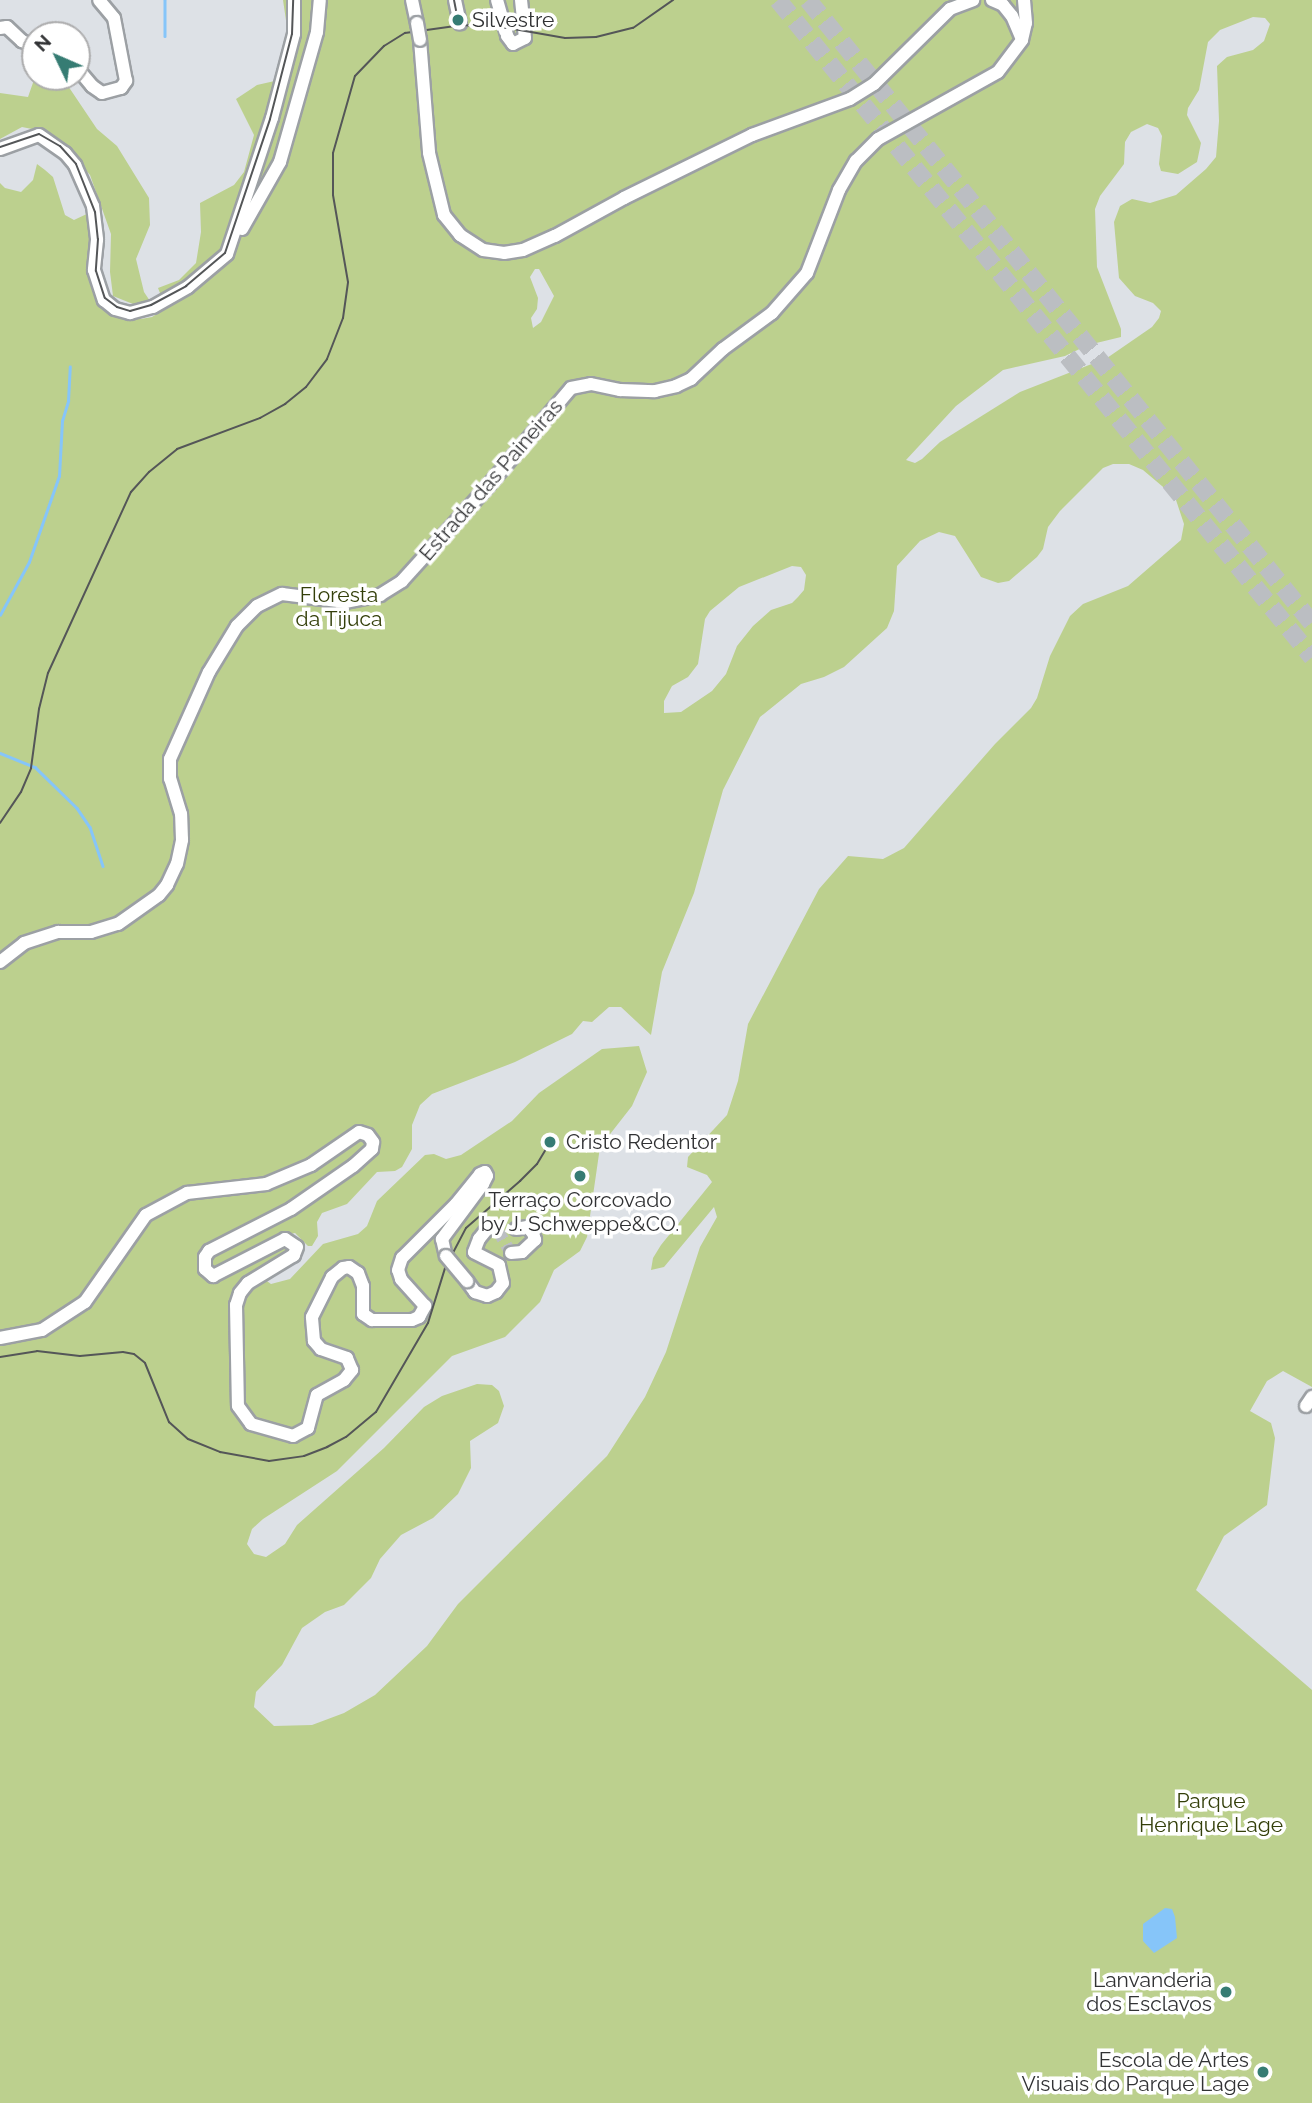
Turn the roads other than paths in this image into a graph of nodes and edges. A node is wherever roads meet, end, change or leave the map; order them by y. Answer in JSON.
{"nodes":[{"id":1,"x":99,"y":0,"type":"edge"},
{"id":2,"x":294,"y":0,"type":"edge"},
{"id":3,"x":320,"y":0,"type":"edge"},
{"id":4,"x":412,"y":0,"type":"edge"},
{"id":5,"x":455,"y":0,"type":"edge"},
{"id":6,"x":497,"y":0,"type":"edge"},
{"id":7,"x":521,"y":0,"type":"edge"},
{"id":8,"x":973,"y":0,"type":"edge"},
{"id":9,"x":1024,"y":0,"type":"edge"},
{"id":10,"x":998,"y":2,"type":"edge"},
{"id":11,"x":460,"y":23,"type":"dead end"},
{"id":12,"x":0,"y":28,"type":"edge"},
{"id":13,"x":21,"y":40,"type":"edge"},
{"id":14,"x":1022,"y":40,"type":"junction"},
{"id":15,"x":91,"y":82,"type":"edge"},
{"id":16,"x":0,"y":149,"type":"edge"},
{"id":17,"x":227,"y":254,"type":"junction"},
{"id":18,"x":0,"y":962,"type":"edge"},
{"id":19,"x":492,"y":1228,"type":"dead end"},
{"id":20,"x":516,"y":1229,"type":"dead end"},
{"id":21,"x":511,"y":1253,"type":"dead end"},
{"id":22,"x":0,"y":1338,"type":"edge"}],
"edges":[{"from":1,"to":15,"type":"street"},
{"from":2,"to":17,"type":"street"},
{"from":3,"to":17,"type":"street"},
{"from":4,"to":8,"type":"street","bridge":true},
{"from":5,"to":11,"type":"street"},
{"from":6,"to":7,"type":"street"},
{"from":9,"to":10,"type":"street"},
{"from":9,"to":14,"type":"street"},
{"from":10,"to":14,"type":"street"},
{"from":12,"to":13,"type":"street"},
{"from":14,"to":18,"type":"street","name":"Estrada das Paineiras"},
{"from":16,"to":17,"type":"street"},
{"from":19,"to":22,"type":"street","bridge":true},
{"from":20,"to":21,"type":"street"}]}
